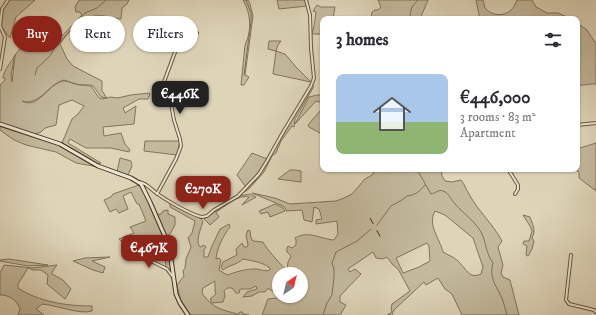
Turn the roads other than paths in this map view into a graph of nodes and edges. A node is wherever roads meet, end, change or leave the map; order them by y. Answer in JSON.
{"nodes":[{"id":1,"x":8,"y":0,"type":"edge"},
{"id":2,"x":306,"y":0,"type":"edge"},
{"id":3,"x":176,"y":52,"type":"edge"},
{"id":4,"x":0,"y":69,"type":"edge"},
{"id":5,"x":596,"y":123,"type":"edge"},
{"id":6,"x":0,"y":124,"type":"edge"},
{"id":7,"x":580,"y":125,"type":"edge"},
{"id":8,"x":510,"y":172,"type":"edge"},
{"id":9,"x":138,"y":182,"type":"junction"},
{"id":10,"x":157,"y":194,"type":"junction"},
{"id":11,"x":515,"y":194,"type":"dead end"},
{"id":12,"x":125,"y":255,"type":"dead end"},
{"id":13,"x":571,"y":255,"type":"dead end"},
{"id":14,"x":173,"y":277,"type":"junction"},
{"id":15,"x":596,"y":312,"type":"edge"},
{"id":16,"x":188,"y":315,"type":"edge"}],
"edges":[{"from":1,"to":4,"type":"street"},
{"from":2,"to":10,"type":"street"},
{"from":3,"to":10,"type":"street"},
{"from":5,"to":7,"type":"street"},
{"from":6,"to":9,"type":"main road"},
{"from":8,"to":11,"type":"street"},
{"from":9,"to":10,"type":"street"},
{"from":9,"to":14,"type":"main road"},
{"from":12,"to":14,"type":"street"},
{"from":13,"to":15,"type":"street"},
{"from":14,"to":16,"type":"main road"}]}
